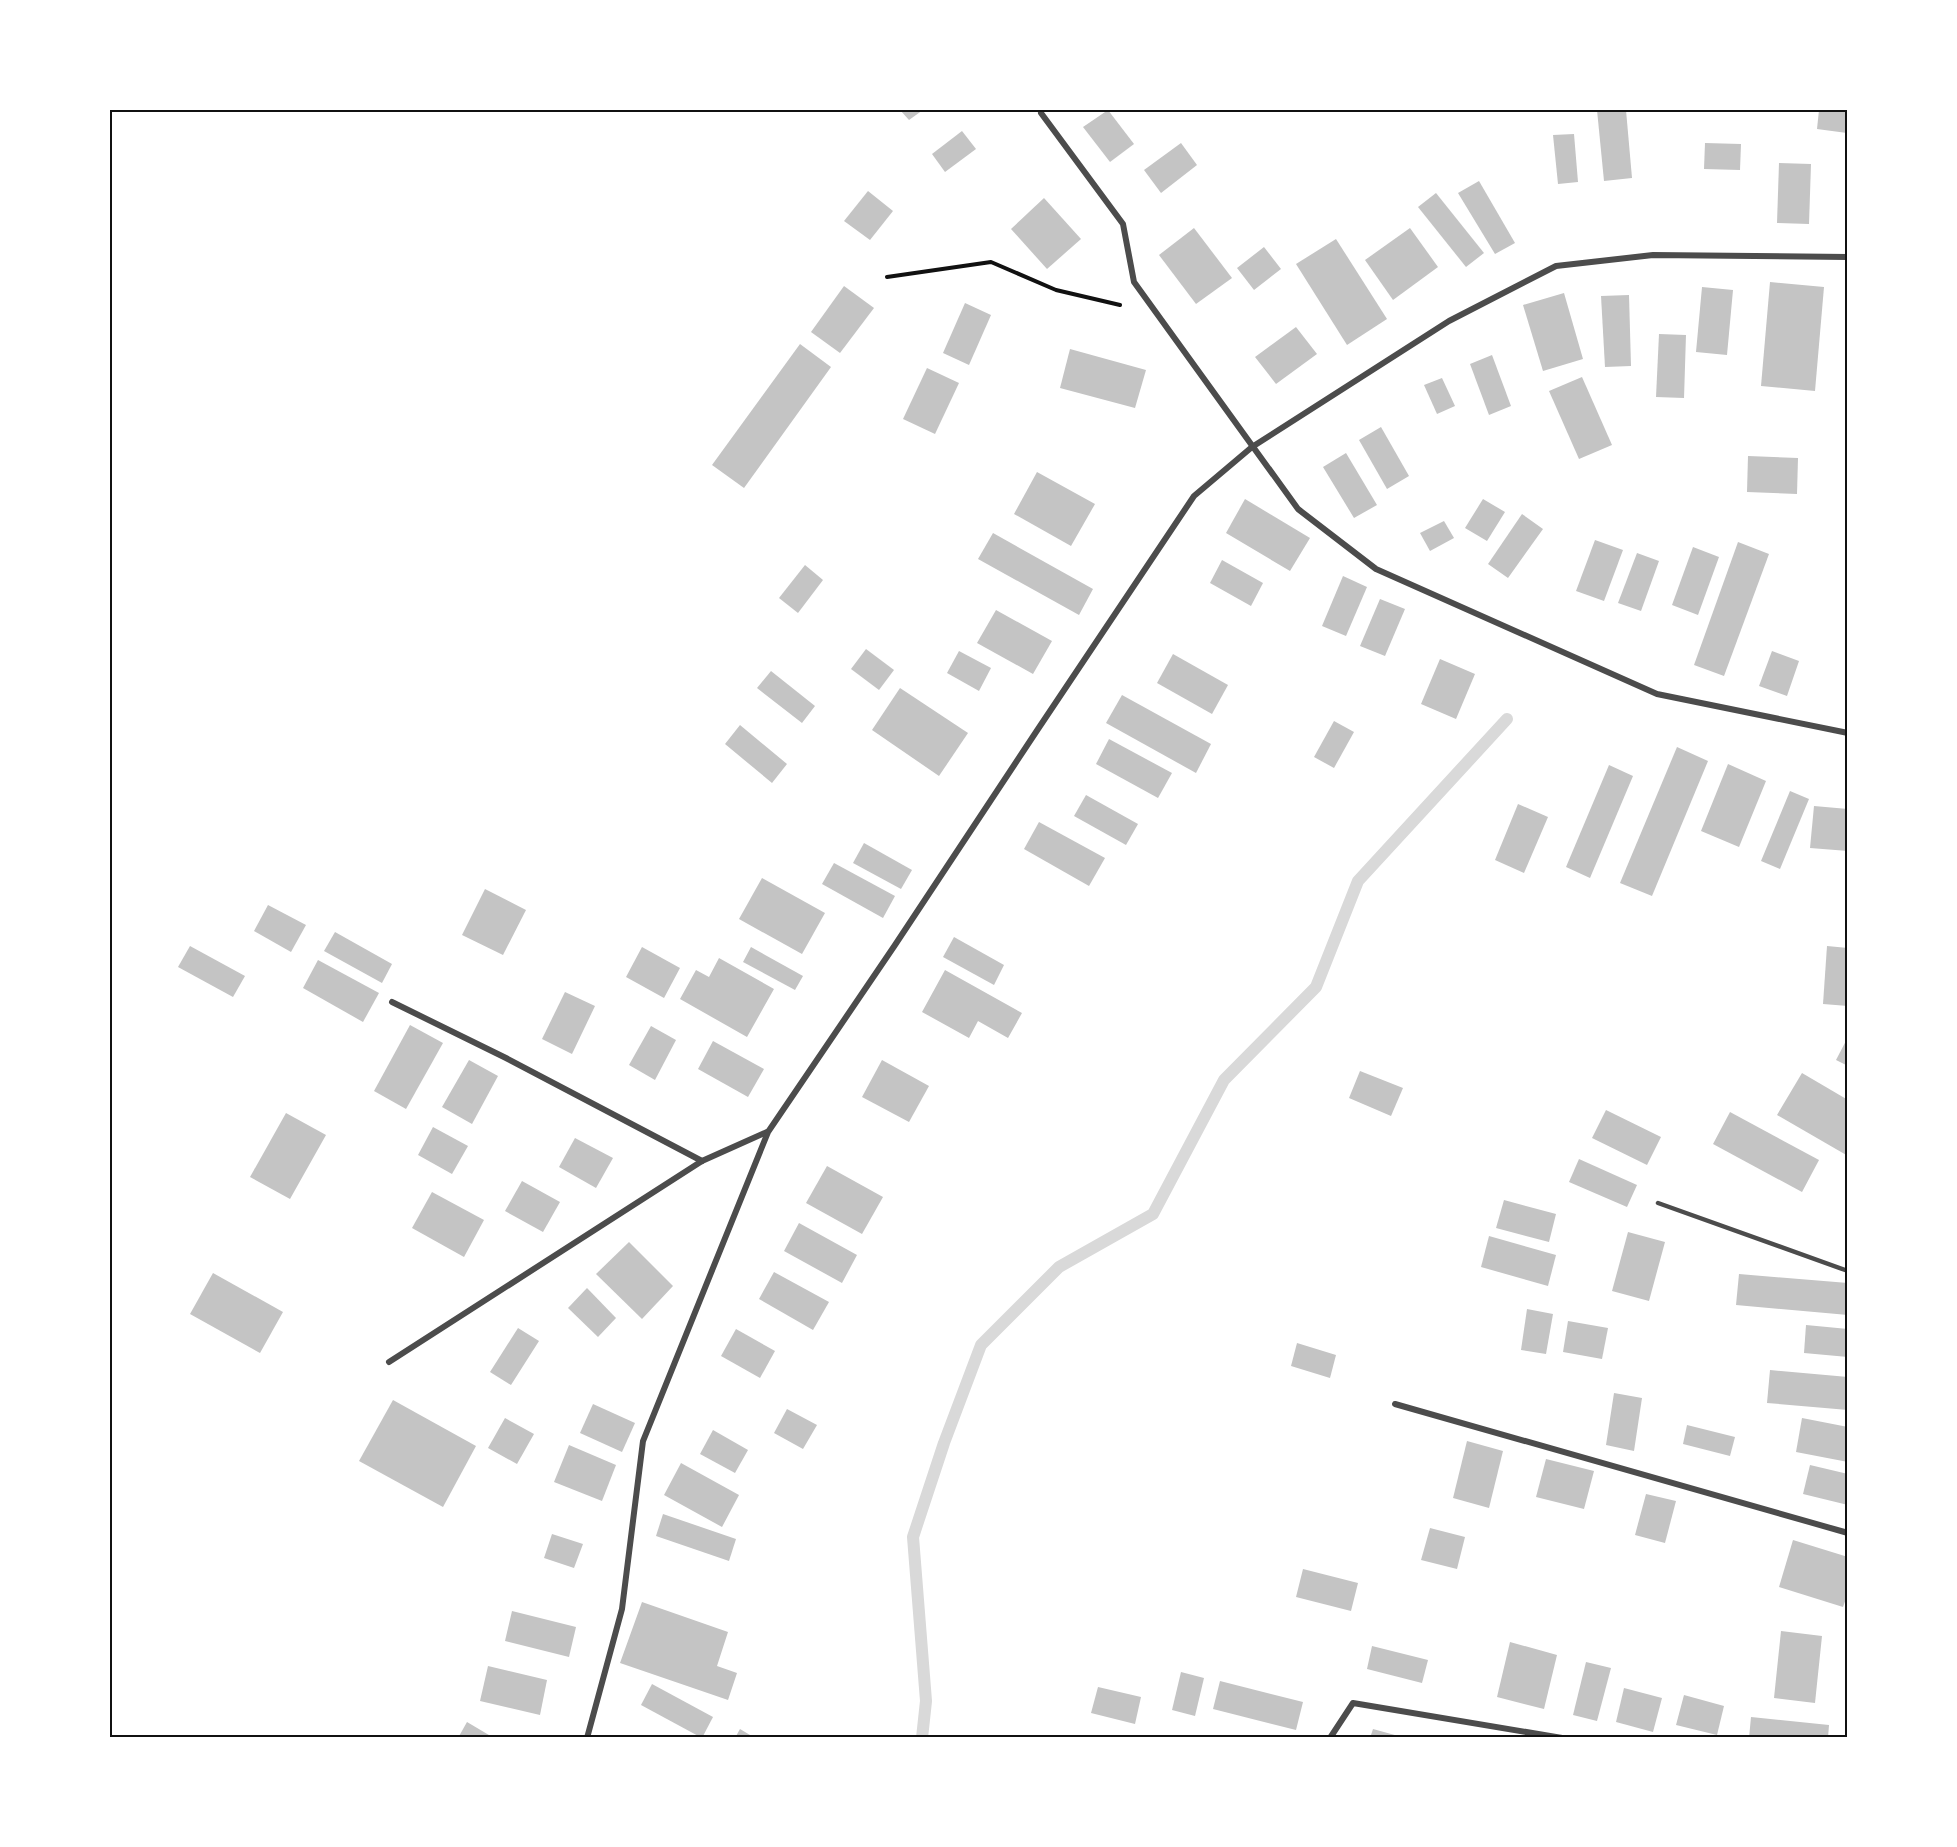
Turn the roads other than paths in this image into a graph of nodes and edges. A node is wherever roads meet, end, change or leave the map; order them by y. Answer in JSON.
{"nodes":[{"id":1,"x":1041,"y":113,"type":"dead end"},
{"id":2,"x":1848,"y":257,"type":"edge"},
{"id":3,"x":1252,"y":447,"type":"junction"},
{"id":4,"x":1848,"y":733,"type":"edge"},
{"id":5,"x":392,"y":1002,"type":"dead end"},
{"id":6,"x":768,"y":1132,"type":"junction"},
{"id":7,"x":702,"y":1161,"type":"junction"},
{"id":8,"x":1658,"y":1203,"type":"dead end"},
{"id":9,"x":1848,"y":1271,"type":"edge"},
{"id":10,"x":389,"y":1362,"type":"dead end"},
{"id":11,"x":1395,"y":1404,"type":"dead end"},
{"id":12,"x":1848,"y":1533,"type":"edge"},
{"id":13,"x":587,"y":1737,"type":"edge"},
{"id":14,"x":1330,"y":1737,"type":"edge"},
{"id":15,"x":1562,"y":1737,"type":"edge"}],
"edges":[{"from":1,"to":3,"type":"street"},
{"from":2,"to":3,"type":"street"},
{"from":3,"to":4,"type":"street"},
{"from":3,"to":6,"type":"street"},
{"from":5,"to":7,"type":"street"},
{"from":6,"to":7,"type":"street"},
{"from":6,"to":13,"type":"street"},
{"from":7,"to":10,"type":"street"},
{"from":8,"to":9,"type":"lane"},
{"from":11,"to":12,"type":"street"},
{"from":14,"to":15,"type":"street"}]}
